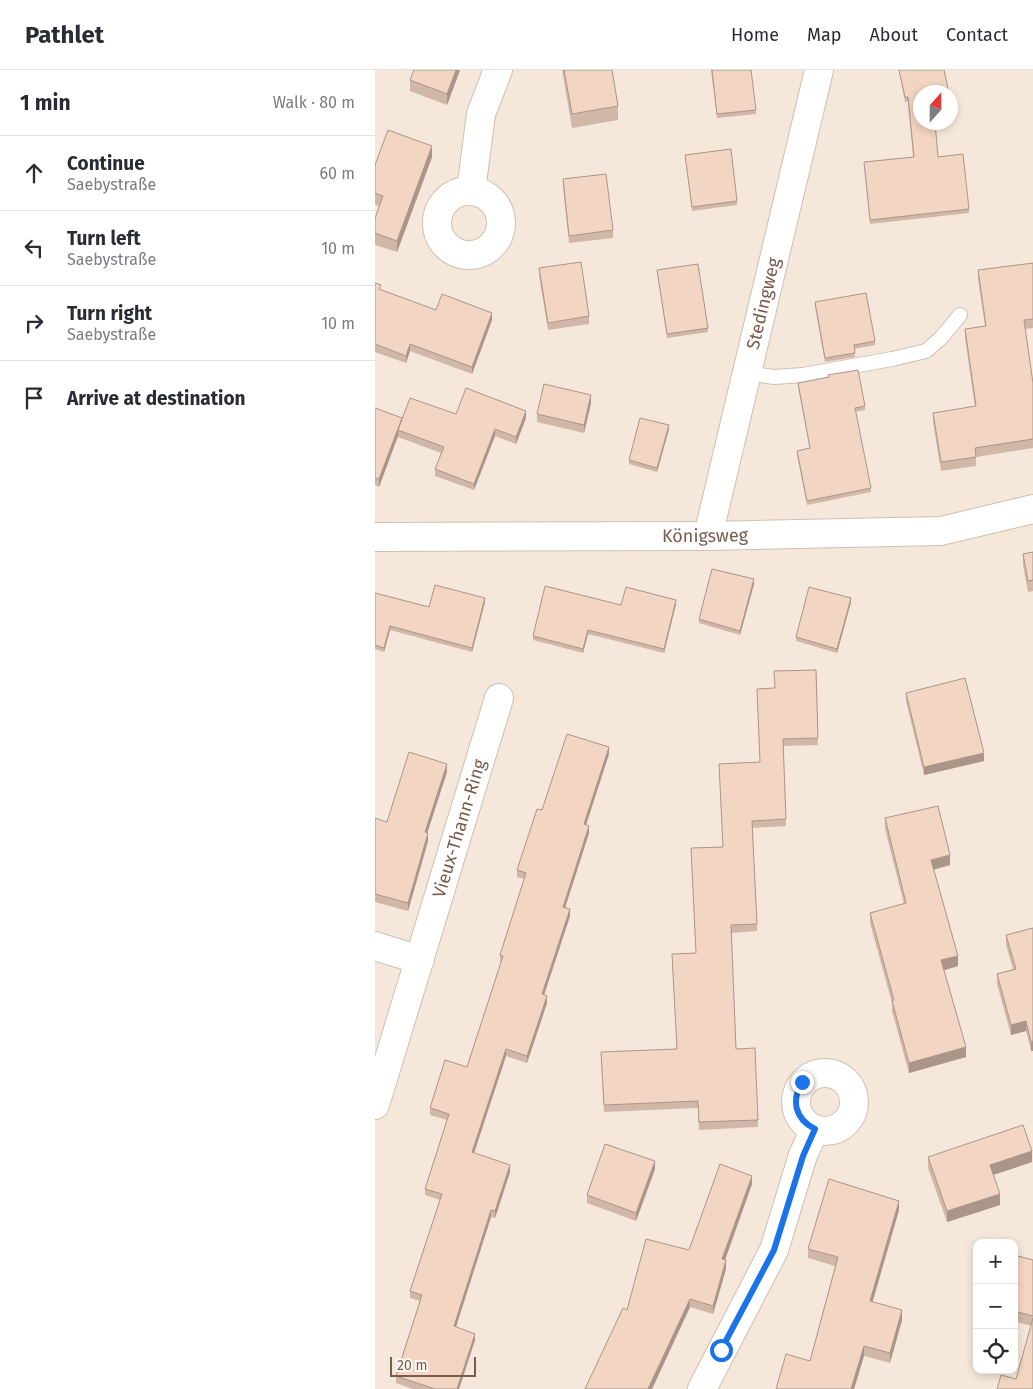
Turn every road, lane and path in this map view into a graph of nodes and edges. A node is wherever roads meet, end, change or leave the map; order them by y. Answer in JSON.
{"nodes":[{"id":1,"x":498,"y":70,"type":"edge"},
{"id":2,"x":819,"y":70,"type":"edge"},
{"id":3,"x":471,"y":191,"type":"dead end"},
{"id":4,"x":960,"y":315,"type":"dead end"},
{"id":5,"x":747,"y":373,"type":"junction"},
{"id":6,"x":1033,"y":509,"type":"edge"},
{"id":7,"x":708,"y":536,"type":"junction"},
{"id":8,"x":375,"y":537,"type":"edge"},
{"id":9,"x":499,"y":698,"type":"dead end"},
{"id":10,"x":375,"y":946,"type":"edge"},
{"id":11,"x":420,"y":960,"type":"junction"},
{"id":12,"x":375,"y":1105,"type":"edge"},
{"id":13,"x":815,"y":1129,"type":"dead end"},
{"id":14,"x":702,"y":1389,"type":"edge"}],
"edges":[{"from":1,"to":3,"type":"street"},
{"from":2,"to":5,"type":"street","name":"Stedingweg"},
{"from":4,"to":5,"type":"lane"},
{"from":5,"to":7,"type":"street","name":"Stedingweg"},
{"from":6,"to":7,"type":"street","name":"Königsweg"},
{"from":7,"to":8,"type":"street","name":"Königsweg"},
{"from":9,"to":11,"type":"street","name":"Vieux-Thann-Ring"},
{"from":10,"to":11,"type":"street"},
{"from":11,"to":12,"type":"street","name":"Vieux-Thann-Ring"},
{"from":13,"to":14,"type":"street"}]}
